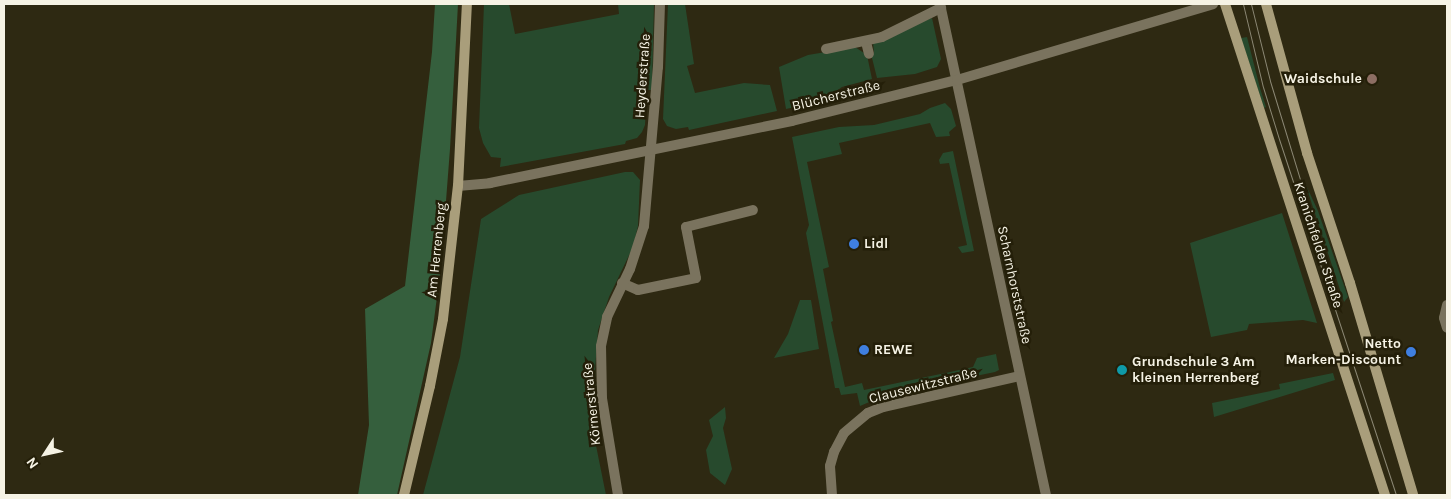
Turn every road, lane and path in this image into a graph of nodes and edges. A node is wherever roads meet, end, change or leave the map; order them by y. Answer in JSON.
{"nodes":[{"id":1,"x":467,"y":4,"type":"edge"},
{"id":2,"x":660,"y":4,"type":"edge"},
{"id":3,"x":1213,"y":4,"type":"edge"},
{"id":4,"x":1225,"y":4,"type":"edge"},
{"id":5,"x":1266,"y":4,"type":"edge"},
{"id":6,"x":940,"y":6,"type":"edge"},
{"id":7,"x":866,"y":42,"type":"junction"},
{"id":8,"x":826,"y":49,"type":"dead end"},
{"id":9,"x":869,"y":54,"type":"dead end"},
{"id":10,"x":957,"y":80,"type":"junction"},
{"id":11,"x":652,"y":150,"type":"junction"},
{"id":12,"x":458,"y":186,"type":"junction"},
{"id":13,"x":753,"y":210,"type":"dead end"},
{"id":14,"x":622,"y":283,"type":"junction"},
{"id":15,"x":1447,"y":305,"type":"edge"},
{"id":16,"x":1447,"y":328,"type":"edge"},
{"id":17,"x":1020,"y":376,"type":"junction"},
{"id":18,"x":404,"y":495,"type":"edge"},
{"id":19,"x":618,"y":495,"type":"edge"},
{"id":20,"x":832,"y":495,"type":"edge"},
{"id":21,"x":1046,"y":495,"type":"edge"},
{"id":22,"x":1385,"y":495,"type":"edge"},
{"id":23,"x":1413,"y":495,"type":"edge"}],
"edges":[{"from":1,"to":12,"type":"main road","name":"Am Herrenberg"},
{"from":2,"to":11,"type":"street","name":"Heyderstraße"},
{"from":3,"to":10,"type":"street","name":"Blücherstraße"},
{"from":4,"to":22,"type":"main road","name":"Kranichfelder Straße"},
{"from":5,"to":23,"type":"main road","name":"Kranichfelder Straße"},
{"from":6,"to":7,"type":"street"},
{"from":6,"to":10,"type":"street","name":"Scharnhorststraße"},
{"from":7,"to":8,"type":"street"},
{"from":7,"to":9,"type":"street"},
{"from":10,"to":11,"type":"street","name":"Blücherstraße"},
{"from":10,"to":17,"type":"street","name":"Scharnhorststraße"},
{"from":11,"to":12,"type":"street","name":"Blücherstraße"},
{"from":11,"to":14,"type":"street","name":"Körnerstraße"},
{"from":12,"to":18,"type":"main road","name":"Am Herrenberg"},
{"from":13,"to":14,"type":"street"},
{"from":14,"to":19,"type":"street","name":"Körnerstraße"},
{"from":15,"to":16,"type":"street"},
{"from":17,"to":20,"type":"street","name":"Clausewitzstraße"},
{"from":17,"to":21,"type":"street","name":"Scharnhorststraße"}]}
